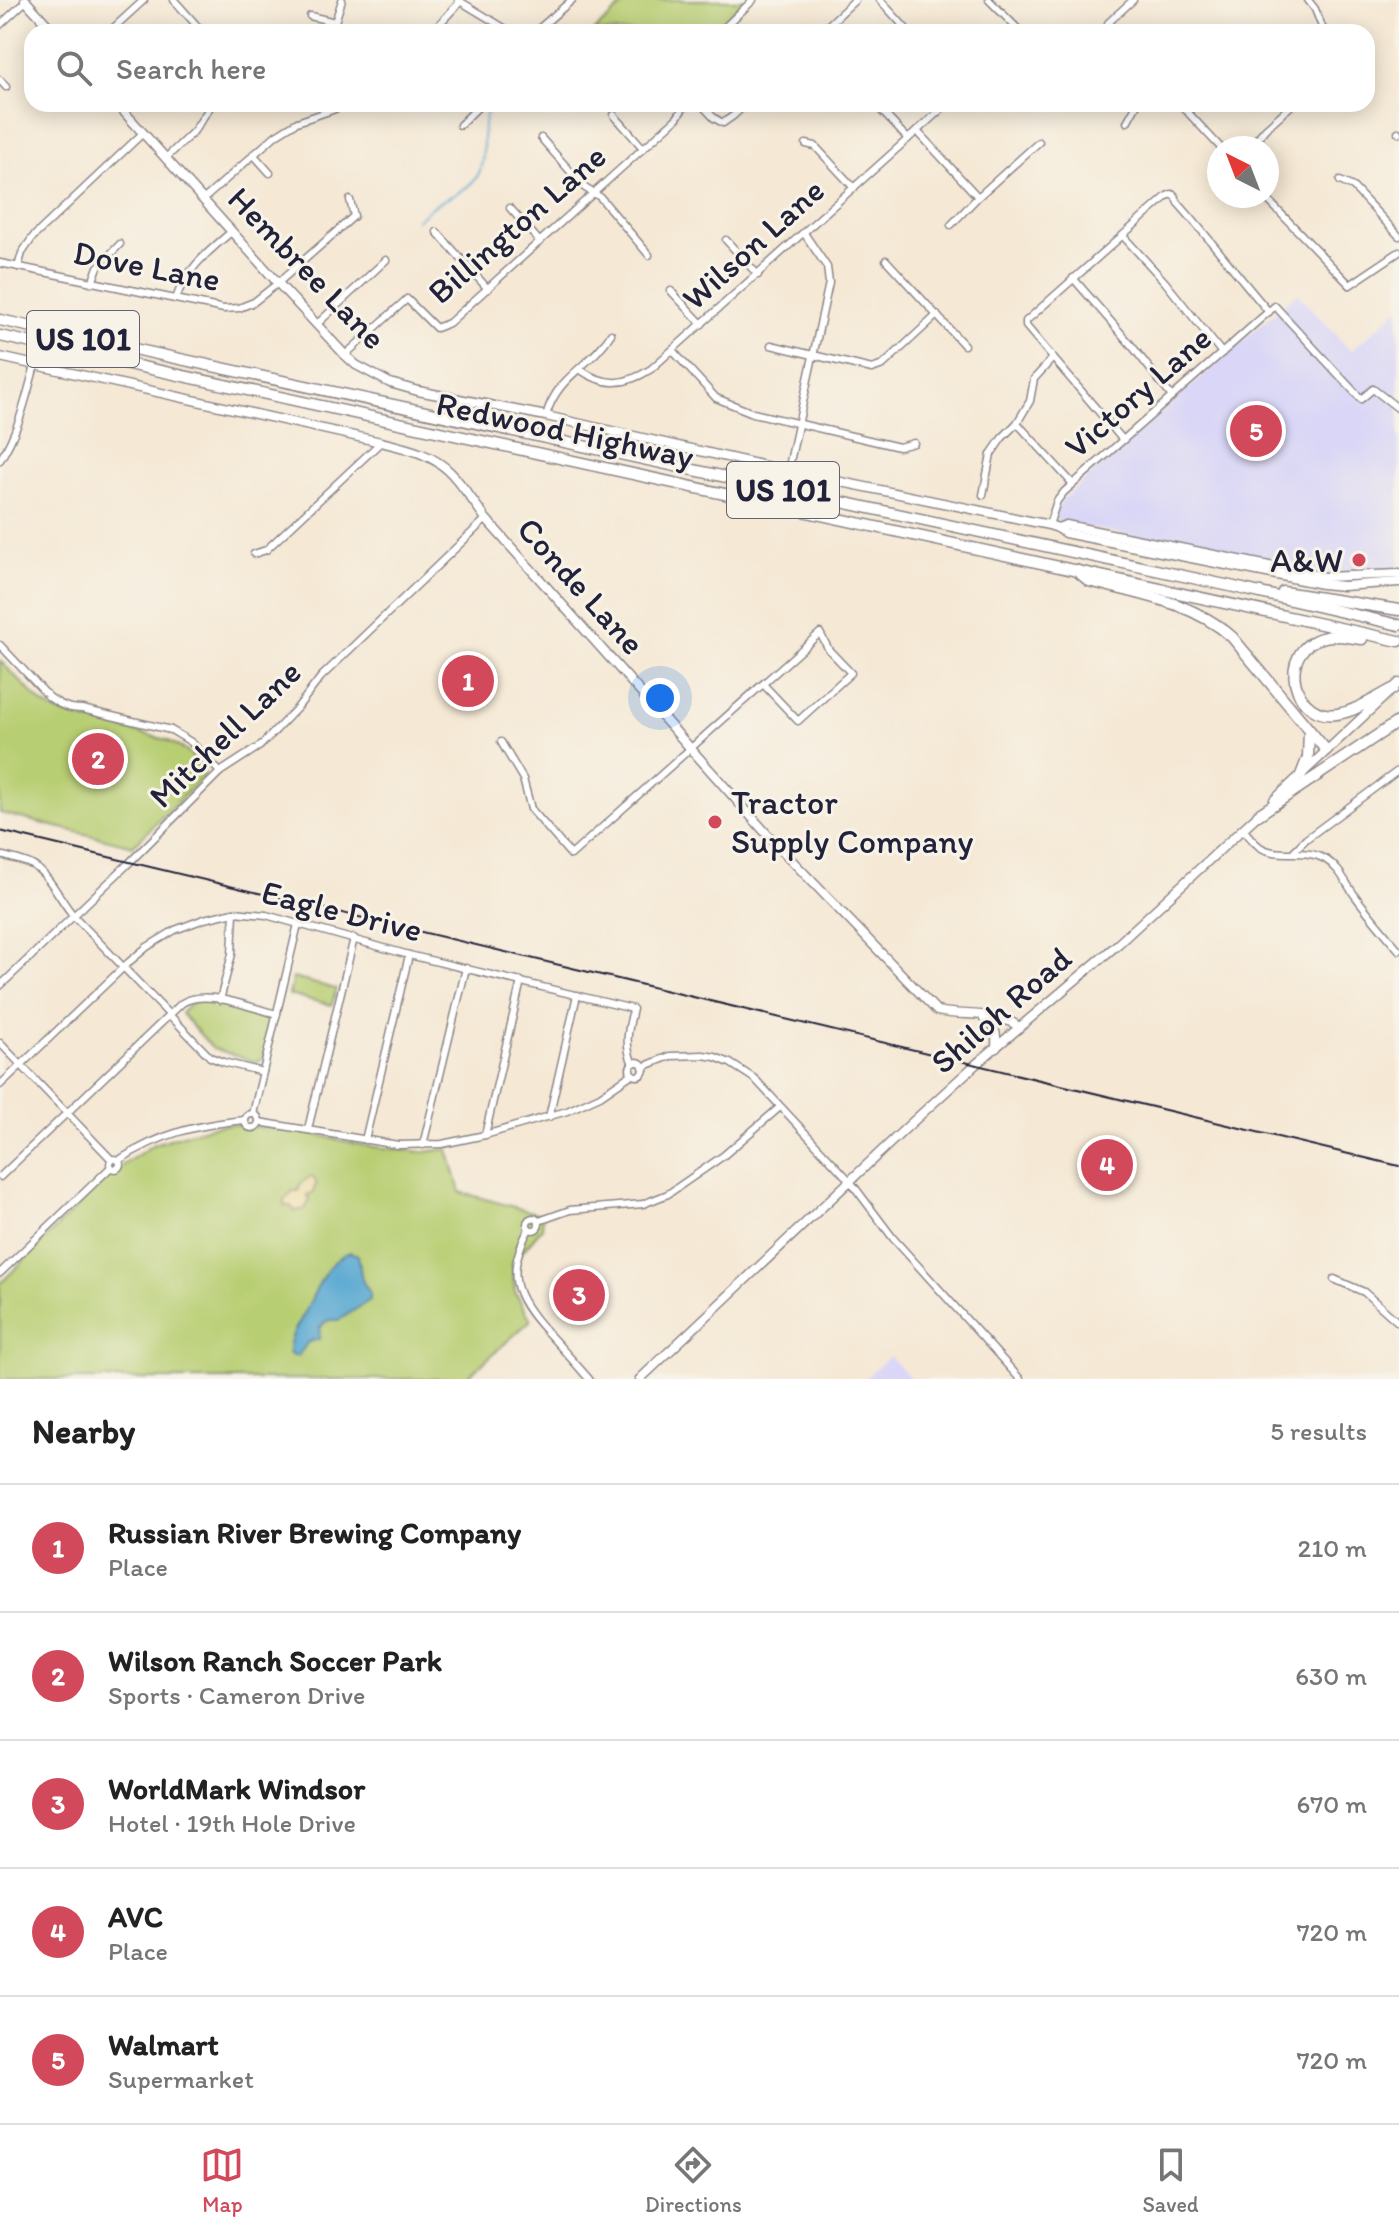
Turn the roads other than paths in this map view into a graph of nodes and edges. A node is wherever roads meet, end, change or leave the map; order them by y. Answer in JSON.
{"nodes":[{"id":1,"x":26,"y":0,"type":"edge"},
{"id":2,"x":144,"y":0,"type":"edge"},
{"id":3,"x":174,"y":0,"type":"edge"},
{"id":4,"x":342,"y":0,"type":"edge"},
{"id":5,"x":572,"y":0,"type":"edge"},
{"id":6,"x":753,"y":0,"type":"edge"},
{"id":7,"x":855,"y":0,"type":"edge"},
{"id":8,"x":880,"y":0,"type":"edge"},
{"id":9,"x":989,"y":0,"type":"edge"},
{"id":10,"x":1133,"y":0,"type":"edge"},
{"id":11,"x":1308,"y":0,"type":"edge"},
{"id":12,"x":459,"y":1,"type":"edge"},
{"id":13,"x":310,"y":16,"type":"dead end"},
{"id":14,"x":335,"y":22,"type":"joint"},
{"id":15,"x":47,"y":24,"type":"edge"},
{"id":16,"x":118,"y":24,"type":"edge"},
{"id":17,"x":195,"y":24,"type":"edge"},
{"id":18,"x":439,"y":24,"type":"edge"},
{"id":19,"x":498,"y":24,"type":"edge"},
{"id":20,"x":544,"y":24,"type":"edge"},
{"id":21,"x":728,"y":24,"type":"edge"},
{"id":22,"x":830,"y":24,"type":"edge"},
{"id":23,"x":902,"y":24,"type":"edge"},
{"id":24,"x":1013,"y":24,"type":"edge"},
{"id":25,"x":1109,"y":24,"type":"edge"},
{"id":26,"x":1321,"y":24,"type":"edge"},
{"id":27,"x":0,"y":25,"type":"edge"},
{"id":28,"x":0,"y":80,"type":"edge"},
{"id":29,"x":6,"y":87,"type":"dead end"},
{"id":30,"x":124,"y":112,"type":"edge"},
{"id":31,"x":207,"y":112,"type":"edge"},
{"id":32,"x":326,"y":112,"type":"edge"},
{"id":33,"x":473,"y":112,"type":"edge"},
{"id":34,"x":681,"y":112,"type":"edge"},
{"id":35,"x":708,"y":112,"type":"edge"},
{"id":36,"x":737,"y":112,"type":"edge"},
{"id":37,"x":883,"y":112,"type":"edge"},
{"id":38,"x":938,"y":112,"type":"edge"},
{"id":39,"x":1133,"y":112,"type":"edge"},
{"id":40,"x":1187,"y":112,"type":"edge"},
{"id":41,"x":1284,"y":112,"type":"edge"},
{"id":42,"x":614,"y":115,"type":"dead end"},
{"id":43,"x":1127,"y":122,"type":"dead end"},
{"id":44,"x":460,"y":125,"type":"dead end"},
{"id":45,"x":917,"y":131,"type":"junction"},
{"id":46,"x":143,"y":133,"type":"junction"},
{"id":47,"x":1210,"y":136,"type":"edge"},
{"id":48,"x":1259,"y":136,"type":"edge"},
{"id":49,"x":541,"y":138,"type":"dead end"},
{"id":50,"x":908,"y":139,"type":"junction"},
{"id":51,"x":1039,"y":142,"type":"dead end"},
{"id":52,"x":806,"y":144,"type":"dead end"},
{"id":53,"x":643,"y":148,"type":"junction"},
{"id":54,"x":253,"y":154,"type":"junction"},
{"id":55,"x":167,"y":157,"type":"junction"},
{"id":56,"x":270,"y":173,"type":"dead end"},
{"id":57,"x":1340,"y":181,"type":"dead end"},
{"id":58,"x":854,"y":188,"type":"junction"},
{"id":59,"x":593,"y":194,"type":"junction"},
{"id":60,"x":978,"y":197,"type":"junction"},
{"id":61,"x":204,"y":199,"type":"junction"},
{"id":62,"x":350,"y":200,"type":"dead end"},
{"id":63,"x":510,"y":208,"type":"dead end"},
{"id":64,"x":1276,"y":208,"type":"edge"},
{"id":65,"x":951,"y":225,"type":"dead end"},
{"id":66,"x":231,"y":232,"type":"junction"},
{"id":67,"x":437,"y":232,"type":"dead end"},
{"id":68,"x":804,"y":233,"type":"junction"},
{"id":69,"x":1123,"y":236,"type":"junction"},
{"id":70,"x":1399,"y":236,"type":"edge"},
{"id":71,"x":726,"y":240,"type":"dead end"},
{"id":72,"x":540,"y":242,"type":"junction"},
{"id":73,"x":120,"y":244,"type":"dead end"},
{"id":74,"x":1399,"y":252,"type":"edge"},
{"id":75,"x":649,"y":255,"type":"dead end"},
{"id":76,"x":386,"y":260,"type":"dead end"},
{"id":77,"x":886,"y":260,"type":"dead end"},
{"id":78,"x":0,"y":263,"type":"edge"},
{"id":79,"x":18,"y":267,"type":"junction"},
{"id":80,"x":758,"y":275,"type":"junction"},
{"id":81,"x":1073,"y":278,"type":"junction"},
{"id":82,"x":92,"y":283,"type":"junction"},
{"id":83,"x":278,"y":283,"type":"junction"},
{"id":84,"x":488,"y":289,"type":"junction"},
{"id":85,"x":671,"y":291,"type":"dead end"},
{"id":86,"x":176,"y":299,"type":"junction"},
{"id":87,"x":1269,"y":312,"type":"junction"},
{"id":88,"x":937,"y":315,"type":"junction"},
{"id":89,"x":0,"y":320,"type":"edge"},
{"id":90,"x":702,"y":324,"type":"junction"},
{"id":91,"x":316,"y":325,"type":"junction"},
{"id":92,"x":611,"y":334,"type":"dead end"},
{"id":93,"x":0,"y":336,"type":"edge"},
{"id":94,"x":771,"y":345,"type":"dead end"},
{"id":95,"x":964,"y":345,"type":"dead end"},
{"id":96,"x":673,"y":351,"type":"junction"},
{"id":97,"x":1222,"y":353,"type":"junction"},
{"id":98,"x":813,"y":354,"type":"junction"},
{"id":99,"x":345,"y":355,"type":"junction"},
{"id":100,"x":0,"y":357,"type":"edge"},
{"id":101,"x":1053,"y":358,"type":"junction"},
{"id":102,"x":35,"y":365,"type":"junction"},
{"id":103,"x":579,"y":369,"type":"junction"},
{"id":104,"x":1172,"y":397,"type":"junction"},
{"id":105,"x":1399,"y":409,"type":"edge"},
{"id":106,"x":546,"y":416,"type":"junction"},
{"id":107,"x":1017,"y":423,"type":"junction"},
{"id":108,"x":798,"y":424,"type":"junction"},
{"id":109,"x":1123,"y":440,"type":"junction"},
{"id":110,"x":381,"y":442,"type":"junction"},
{"id":111,"x":914,"y":443,"type":"dead end"},
{"id":112,"x":0,"y":460,"type":"edge"},
{"id":113,"x":788,"y":471,"type":"junction"},
{"id":114,"x":1073,"y":484,"type":"junction"},
{"id":115,"x":983,"y":495,"type":"dead end"},
{"id":116,"x":486,"y":519,"type":"junction"},
{"id":117,"x":1054,"y":526,"type":"junction"},
{"id":118,"x":254,"y":554,"type":"dead end"},
{"id":119,"x":1075,"y":569,"type":"junction"},
{"id":120,"x":1399,"y":574,"type":"edge"},
{"id":121,"x":1399,"y":582,"type":"edge"},
{"id":122,"x":1230,"y":586,"type":"junction"},
{"id":123,"x":1399,"y":610,"type":"edge"},
{"id":124,"x":1399,"y":625,"type":"edge"},
{"id":125,"x":1399,"y":642,"type":"edge"},
{"id":126,"x":0,"y":645,"type":"edge"},
{"id":127,"x":763,"y":684,"type":"junction"},
{"id":128,"x":1396,"y":686,"type":"edge"},
{"id":129,"x":1399,"y":721,"type":"edge"},
{"id":130,"x":1309,"y":730,"type":"junction"},
{"id":131,"x":501,"y":742,"type":"dead end"},
{"id":132,"x":691,"y":748,"type":"junction"},
{"id":133,"x":1326,"y":750,"type":"junction"},
{"id":134,"x":1399,"y":770,"type":"edge"},
{"id":135,"x":220,"y":772,"type":"junction"},
{"id":136,"x":1301,"y":775,"type":"junction"},
{"id":137,"x":1258,"y":815,"type":"junction"},
{"id":138,"x":1243,"y":829,"type":"junction"},
{"id":139,"x":1294,"y":851,"type":"junction"},
{"id":140,"x":0,"y":855,"type":"edge"},
{"id":141,"x":234,"y":912,"type":"junction"},
{"id":142,"x":73,"y":915,"type":"junction"},
{"id":143,"x":298,"y":924,"type":"junction"},
{"id":144,"x":354,"y":938,"type":"junction"},
{"id":145,"x":1399,"y":949,"type":"edge"},
{"id":146,"x":409,"y":955,"type":"junction"},
{"id":147,"x":124,"y":967,"type":"junction"},
{"id":148,"x":466,"y":968,"type":"junction"},
{"id":149,"x":521,"y":981,"type":"junction"},
{"id":150,"x":0,"y":986,"type":"edge"},
{"id":151,"x":577,"y":995,"type":"junction"},
{"id":152,"x":220,"y":1000,"type":"junction"},
{"id":153,"x":277,"y":1014,"type":"junction"},
{"id":154,"x":169,"y":1015,"type":"junction"},
{"id":155,"x":980,"y":1017,"type":"junction"},
{"id":156,"x":1019,"y":1027,"type":"junction"},
{"id":157,"x":0,"y":1043,"type":"edge"},
{"id":158,"x":996,"y":1048,"type":"junction"},
{"id":159,"x":633,"y":1064,"type":"junction"},
{"id":160,"x":21,"y":1065,"type":"junction"},
{"id":161,"x":643,"y":1067,"type":"junction"},
{"id":162,"x":263,"y":1072,"type":"junction"},
{"id":163,"x":632,"y":1074,"type":"junction"},
{"id":164,"x":0,"y":1085,"type":"edge"},
{"id":165,"x":780,"y":1107,"type":"junction"},
{"id":166,"x":67,"y":1113,"type":"junction"},
{"id":167,"x":253,"y":1114,"type":"junction"},
{"id":168,"x":549,"y":1117,"type":"junction"},
{"id":169,"x":245,"y":1120,"type":"junction"},
{"id":170,"x":259,"y":1122,"type":"junction"},
{"id":171,"x":308,"y":1129,"type":"junction"},
{"id":172,"x":485,"y":1135,"type":"junction"},
{"id":173,"x":365,"y":1140,"type":"junction"},
{"id":174,"x":423,"y":1145,"type":"junction"},
{"id":175,"x":114,"y":1162,"type":"junction"},
{"id":176,"x":0,"y":1177,"type":"edge"},
{"id":177,"x":850,"y":1181,"type":"junction"},
{"id":178,"x":0,"y":1273,"type":"edge"},
{"id":179,"x":1334,"y":1279,"type":"dead end"},
{"id":180,"x":1399,"y":1323,"type":"edge"},
{"id":181,"x":589,"y":1379,"type":"edge"},
{"id":182,"x":640,"y":1379,"type":"edge"},
{"id":183,"x":1020,"y":1379,"type":"edge"}],
"edges":[{"from":1,"to":15,"type":"street"},
{"from":1,"to":27,"type":"street"},
{"from":2,"to":16,"type":"street"},
{"from":3,"to":17,"type":"street"},
{"from":4,"to":14,"type":"street"},
{"from":5,"to":20,"type":"street"},
{"from":6,"to":21,"type":"street"},
{"from":7,"to":22,"type":"street"},
{"from":8,"to":23,"type":"street"},
{"from":9,"to":24,"type":"street"},
{"from":10,"to":25,"type":"street"},
{"from":11,"to":26,"type":"street"},
{"from":12,"to":18,"type":"street"},
{"from":12,"to":19,"type":"street"},
{"from":13,"to":14,"type":"street"},
{"from":28,"to":29,"type":"street"},
{"from":30,"to":46,"type":"street","name":"Hembree Lane"},
{"from":31,"to":55,"type":"street"},
{"from":32,"to":54,"type":"street"},
{"from":33,"to":44,"type":"street"},
{"from":34,"to":53,"type":"street","name":"Billington Lane"},
{"from":35,"to":36,"type":"street"},
{"from":37,"to":50,"type":"street"},
{"from":38,"to":45,"type":"street","name":"Wilson Lane"},
{"from":39,"to":43,"type":"street"},
{"from":40,"to":47,"type":"street"},
{"from":41,"to":48,"type":"street"},
{"from":42,"to":53,"type":"street"},
{"from":45,"to":50,"type":"street","name":"Wilson Lane"},
{"from":45,"to":60,"type":"street"},
{"from":46,"to":55,"type":"street","name":"Hembree Lane"},
{"from":46,"to":79,"type":"street"},
{"from":49,"to":59,"type":"street"},
{"from":50,"to":58,"type":"street","name":"Wilson Lane"},
{"from":51,"to":60,"type":"street"},
{"from":52,"to":58,"type":"street"},
{"from":53,"to":59,"type":"street","name":"Billington Lane"},
{"from":54,"to":56,"type":"street"},
{"from":54,"to":61,"type":"street"},
{"from":55,"to":61,"type":"street","name":"Hembree Lane"},
{"from":57,"to":70,"type":"street"},
{"from":58,"to":68,"type":"street","name":"Wilson Lane"},
{"from":59,"to":72,"type":"street","name":"Billington Lane"},
{"from":59,"to":75,"type":"street"},
{"from":60,"to":65,"type":"street"},
{"from":61,"to":66,"type":"street","name":"Hembree Lane"},
{"from":62,"to":83,"type":"street","name":"Dove Lane"},
{"from":63,"to":72,"type":"street"},
{"from":64,"to":74,"type":"street"},
{"from":66,"to":83,"type":"street","name":"Hembree Lane"},
{"from":66,"to":86,"type":"street"},
{"from":67,"to":84,"type":"street"},
{"from":68,"to":80,"type":"street","name":"Wilson Lane"},
{"from":68,"to":98,"type":"street"},
{"from":69,"to":81,"type":"street"},
{"from":69,"to":87,"type":"street"},
{"from":69,"to":97,"type":"street"},
{"from":71,"to":80,"type":"street"},
{"from":72,"to":84,"type":"street","name":"Billington Lane"},
{"from":73,"to":82,"type":"street"},
{"from":76,"to":91,"type":"street"},
{"from":77,"to":88,"type":"street"},
{"from":78,"to":79,"type":"street","name":"Dove Lane"},
{"from":79,"to":82,"type":"street","name":"Dove Lane"},
{"from":80,"to":90,"type":"street","name":"Wilson Lane"},
{"from":81,"to":101,"type":"street"},
{"from":81,"to":104,"type":"street"},
{"from":82,"to":86,"type":"street","name":"Dove Lane"},
{"from":83,"to":86,"type":"street","name":"Dove Lane"},
{"from":83,"to":91,"type":"street","name":"Hembree Lane"},
{"from":84,"to":99,"type":"street","name":"Billington Lane"},
{"from":85,"to":90,"type":"street"},
{"from":87,"to":97,"type":"street","name":"Victory Lane"},
{"from":87,"to":105,"type":"street","name":"Victory Lane"},
{"from":88,"to":95,"type":"street"},
{"from":88,"to":98,"type":"street"},
{"from":89,"to":122,"type":"highway","name":"Redwood Highway","number":"US 101"},
{"from":90,"to":96,"type":"street","name":"Wilson Lane"},
{"from":91,"to":99,"type":"street","name":"Hembree Lane"},
{"from":92,"to":103,"type":"street"},
{"from":93,"to":119,"type":"highway","name":"Redwood Highway","number":"US 101"},
{"from":94,"to":98,"type":"street"},
{"from":96,"to":103,"type":"street","name":"Wilson Lane"},
{"from":96,"to":108,"type":"street"},
{"from":97,"to":104,"type":"street","name":"Victory Lane"},
{"from":98,"to":108,"type":"street"},
{"from":99,"to":106,"type":"street","name":"Hembree Lane"},
{"from":100,"to":102,"type":"street","name":"Conde Lane"},
{"from":101,"to":107,"type":"street"},
{"from":101,"to":109,"type":"street"},
{"from":102,"to":110,"type":"street","name":"Conde Lane"},
{"from":102,"to":112,"type":"street"},
{"from":103,"to":106,"type":"street"},
{"from":104,"to":109,"type":"street","name":"Victory Lane"},
{"from":106,"to":113,"type":"street","name":"Hembree Lane"},
{"from":107,"to":114,"type":"street"},
{"from":107,"to":115,"type":"street"},
{"from":108,"to":111,"type":"street"},
{"from":108,"to":113,"type":"street"},
{"from":109,"to":114,"type":"street","name":"Victory Lane"},
{"from":110,"to":116,"type":"street","name":"Conde Lane"},
{"from":110,"to":118,"type":"street"},
{"from":113,"to":117,"type":"street","name":"Hembree Lane"},
{"from":114,"to":117,"type":"street","name":"Victory Lane"},
{"from":116,"to":132,"type":"street","name":"Conde Lane"},
{"from":116,"to":135,"type":"street","name":"Mitchell Lane"},
{"from":117,"to":120,"type":"street","name":"Hembree Lane"},
{"from":117,"to":121,"type":"street","name":"Hembree Lane"},
{"from":119,"to":125,"type":"highway","name":"Redwood Highway","number":"US 101"},
{"from":119,"to":130,"type":"highway"},
{"from":122,"to":123,"type":"highway"},
{"from":122,"to":124,"type":"highway","name":"Redwood Highway","number":"US 101"},
{"from":125,"to":128,"type":"highway"},
{"from":126,"to":135,"type":"street"},
{"from":127,"to":127,"type":"street"},
{"from":127,"to":132,"type":"street"},
{"from":128,"to":133,"type":"street","name":"Shiloh Road"},
{"from":129,"to":137,"type":"highway"},
{"from":130,"to":133,"type":"highway"},
{"from":130,"to":136,"type":"highway"},
{"from":131,"to":132,"type":"street"},
{"from":132,"to":155,"type":"street","name":"Conde Lane"},
{"from":133,"to":136,"type":"street","name":"Shiloh Road"},
{"from":134,"to":139,"type":"street"},
{"from":135,"to":142,"type":"street","name":"Mitchell Lane"},
{"from":136,"to":137,"type":"street","name":"Shiloh Road"},
{"from":137,"to":138,"type":"street","name":"Shiloh Road"},
{"from":138,"to":139,"type":"street"},
{"from":138,"to":156,"type":"street","name":"Shiloh Road"},
{"from":139,"to":145,"type":"street"},
{"from":140,"to":142,"type":"street"},
{"from":141,"to":143,"type":"street","name":"Eagle Drive"},
{"from":141,"to":147,"type":"street","name":"Eagle Drive"},
{"from":141,"to":152,"type":"street"},
{"from":142,"to":147,"type":"street"},
{"from":142,"to":150,"type":"street","name":"Mitchell Lane"},
{"from":143,"to":144,"type":"street","name":"Eagle Drive"},
{"from":143,"to":153,"type":"street"},
{"from":144,"to":146,"type":"street","name":"Eagle Drive"},
{"from":144,"to":171,"type":"street"},
{"from":146,"to":148,"type":"street","name":"Eagle Drive"},
{"from":146,"to":173,"type":"street"},
{"from":147,"to":154,"type":"street"},
{"from":147,"to":160,"type":"street","name":"Eagle Drive"},
{"from":148,"to":149,"type":"street","name":"Eagle Drive"},
{"from":148,"to":174,"type":"street"},
{"from":149,"to":151,"type":"street","name":"Eagle Drive"},
{"from":149,"to":172,"type":"street"},
{"from":151,"to":159,"type":"street","name":"Eagle Drive"},
{"from":151,"to":168,"type":"street"},
{"from":152,"to":153,"type":"street"},
{"from":152,"to":154,"type":"street"},
{"from":153,"to":162,"type":"street"},
{"from":154,"to":162,"type":"street"},
{"from":154,"to":166,"type":"street"},
{"from":155,"to":156,"type":"street","name":"Conde Lane"},
{"from":155,"to":158,"type":"street"},
{"from":156,"to":158,"type":"street","name":"Shiloh Road"},
{"from":157,"to":160,"type":"street"},
{"from":158,"to":177,"type":"street","name":"Shiloh Road"},
{"from":159,"to":161,"type":"street"},
{"from":159,"to":163,"type":"street"},
{"from":160,"to":164,"type":"street","name":"Eagle Drive"},
{"from":160,"to":166,"type":"street"},
{"from":161,"to":163,"type":"street"},
{"from":161,"to":165,"type":"street"},
{"from":162,"to":167,"type":"street"},
{"from":163,"to":168,"type":"street"},
{"from":165,"to":177,"type":"street"},
{"from":165,"to":181,"type":"street"},
{"from":166,"to":175,"type":"street"},
{"from":166,"to":176,"type":"street"},
{"from":167,"to":169,"type":"street"},
{"from":167,"to":170,"type":"street"},
{"from":168,"to":172,"type":"street"},
{"from":169,"to":170,"type":"street"},
{"from":169,"to":175,"type":"street"},
{"from":170,"to":171,"type":"street"},
{"from":171,"to":173,"type":"street"},
{"from":172,"to":174,"type":"street"},
{"from":173,"to":174,"type":"street"},
{"from":175,"to":178,"type":"street"},
{"from":177,"to":182,"type":"street","name":"Shiloh Road"},
{"from":177,"to":183,"type":"street"},
{"from":179,"to":180,"type":"street"}]}
